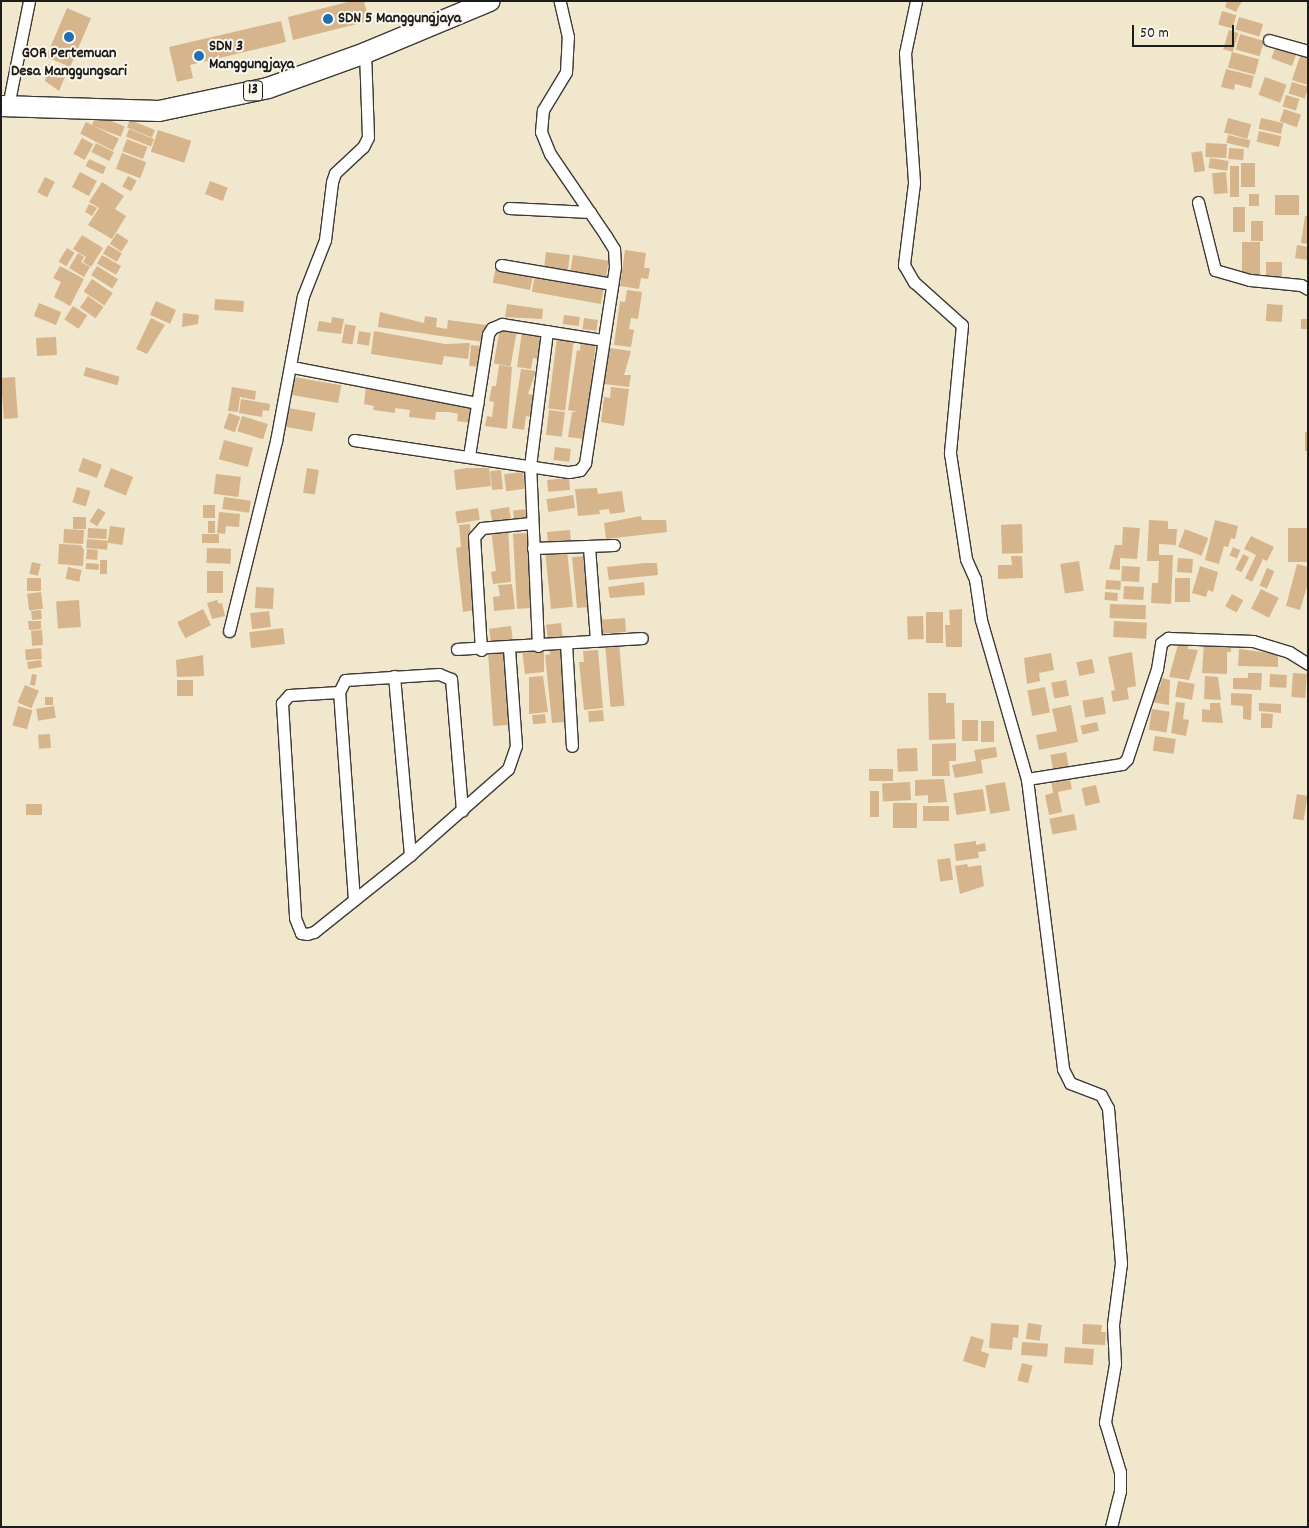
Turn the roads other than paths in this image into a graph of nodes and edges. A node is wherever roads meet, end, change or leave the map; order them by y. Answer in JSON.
{"nodes":[{"id":1,"x":29,"y":1,"type":"edge"},
{"id":2,"x":490,"y":1,"type":"edge"},
{"id":3,"x":560,"y":1,"type":"edge"},
{"id":4,"x":916,"y":1,"type":"edge"},
{"id":5,"x":1269,"y":40,"type":"dead end"},
{"id":6,"x":1308,"y":50,"type":"edge"},
{"id":7,"x":365,"y":53,"type":"junction"},
{"id":8,"x":4,"y":106,"type":"edge"},
{"id":9,"x":1198,"y":202,"type":"dead end"},
{"id":10,"x":509,"y":208,"type":"dead end"},
{"id":11,"x":590,"y":212,"type":"junction"},
{"id":12,"x":501,"y":265,"type":"dead end"},
{"id":13,"x":612,"y":284,"type":"junction"},
{"id":14,"x":1308,"y":290,"type":"edge"},
{"id":15,"x":547,"y":331,"type":"junction"},
{"id":16,"x":603,"y":340,"type":"junction"},
{"id":17,"x":292,"y":367,"type":"junction"},
{"id":18,"x":478,"y":402,"type":"junction"},
{"id":19,"x":354,"y":440,"type":"dead end"},
{"id":20,"x":469,"y":456,"type":"junction"},
{"id":21,"x":530,"y":466,"type":"junction"},
{"id":22,"x":532,"y":523,"type":"junction"},
{"id":23,"x":614,"y":544,"type":"dead end"},
{"id":24,"x":589,"y":546,"type":"junction"},
{"id":25,"x":533,"y":548,"type":"junction"},
{"id":26,"x":229,"y":631,"type":"dead end"},
{"id":27,"x":642,"y":638,"type":"dead end"},
{"id":28,"x":596,"y":641,"type":"junction"},
{"id":29,"x":566,"y":643,"type":"junction"},
{"id":30,"x":538,"y":646,"type":"junction"},
{"id":31,"x":509,"y":648,"type":"junction"},
{"id":32,"x":458,"y":649,"type":"dead end"},
{"id":33,"x":481,"y":650,"type":"junction"},
{"id":34,"x":1308,"y":664,"type":"edge"},
{"id":35,"x":394,"y":676,"type":"junction"},
{"id":36,"x":339,"y":692,"type":"junction"},
{"id":37,"x":572,"y":746,"type":"dead end"},
{"id":38,"x":1027,"y":779,"type":"junction"},
{"id":39,"x":462,"y":811,"type":"junction"},
{"id":40,"x":410,"y":855,"type":"junction"},
{"id":41,"x":354,"y":900,"type":"junction"},
{"id":42,"x":1111,"y":1527,"type":"edge"}],
"edges":[{"from":1,"to":8,"type":"street"},
{"from":2,"to":7,"type":"highway","number":"13"},
{"from":3,"to":11,"type":"street"},
{"from":4,"to":38,"type":"street"},
{"from":5,"to":6,"type":"street"},
{"from":7,"to":8,"type":"highway","number":"13"},
{"from":7,"to":17,"type":"street"},
{"from":9,"to":14,"type":"street"},
{"from":10,"to":11,"type":"street"},
{"from":11,"to":13,"type":"street"},
{"from":12,"to":13,"type":"street"},
{"from":13,"to":16,"type":"street"},
{"from":15,"to":16,"type":"street"},
{"from":15,"to":18,"type":"street"},
{"from":15,"to":21,"type":"street"},
{"from":16,"to":21,"type":"street"},
{"from":17,"to":18,"type":"street"},
{"from":17,"to":26,"type":"street"},
{"from":18,"to":20,"type":"street"},
{"from":19,"to":20,"type":"street"},
{"from":20,"to":21,"type":"street"},
{"from":21,"to":22,"type":"street"},
{"from":22,"to":25,"type":"street"},
{"from":22,"to":33,"type":"street"},
{"from":23,"to":24,"type":"street"},
{"from":24,"to":25,"type":"street"},
{"from":24,"to":28,"type":"street"},
{"from":25,"to":30,"type":"street"},
{"from":27,"to":28,"type":"street"},
{"from":28,"to":29,"type":"street"},
{"from":29,"to":30,"type":"street"},
{"from":29,"to":37,"type":"street"},
{"from":30,"to":31,"type":"street"},
{"from":31,"to":33,"type":"street"},
{"from":31,"to":39,"type":"street"},
{"from":32,"to":33,"type":"street"},
{"from":34,"to":38,"type":"street"},
{"from":35,"to":36,"type":"street"},
{"from":35,"to":39,"type":"street"},
{"from":35,"to":40,"type":"street"},
{"from":36,"to":41,"type":"street"},
{"from":36,"to":41,"type":"street"},
{"from":38,"to":42,"type":"street"},
{"from":39,"to":40,"type":"street"},
{"from":40,"to":41,"type":"street"}]}
